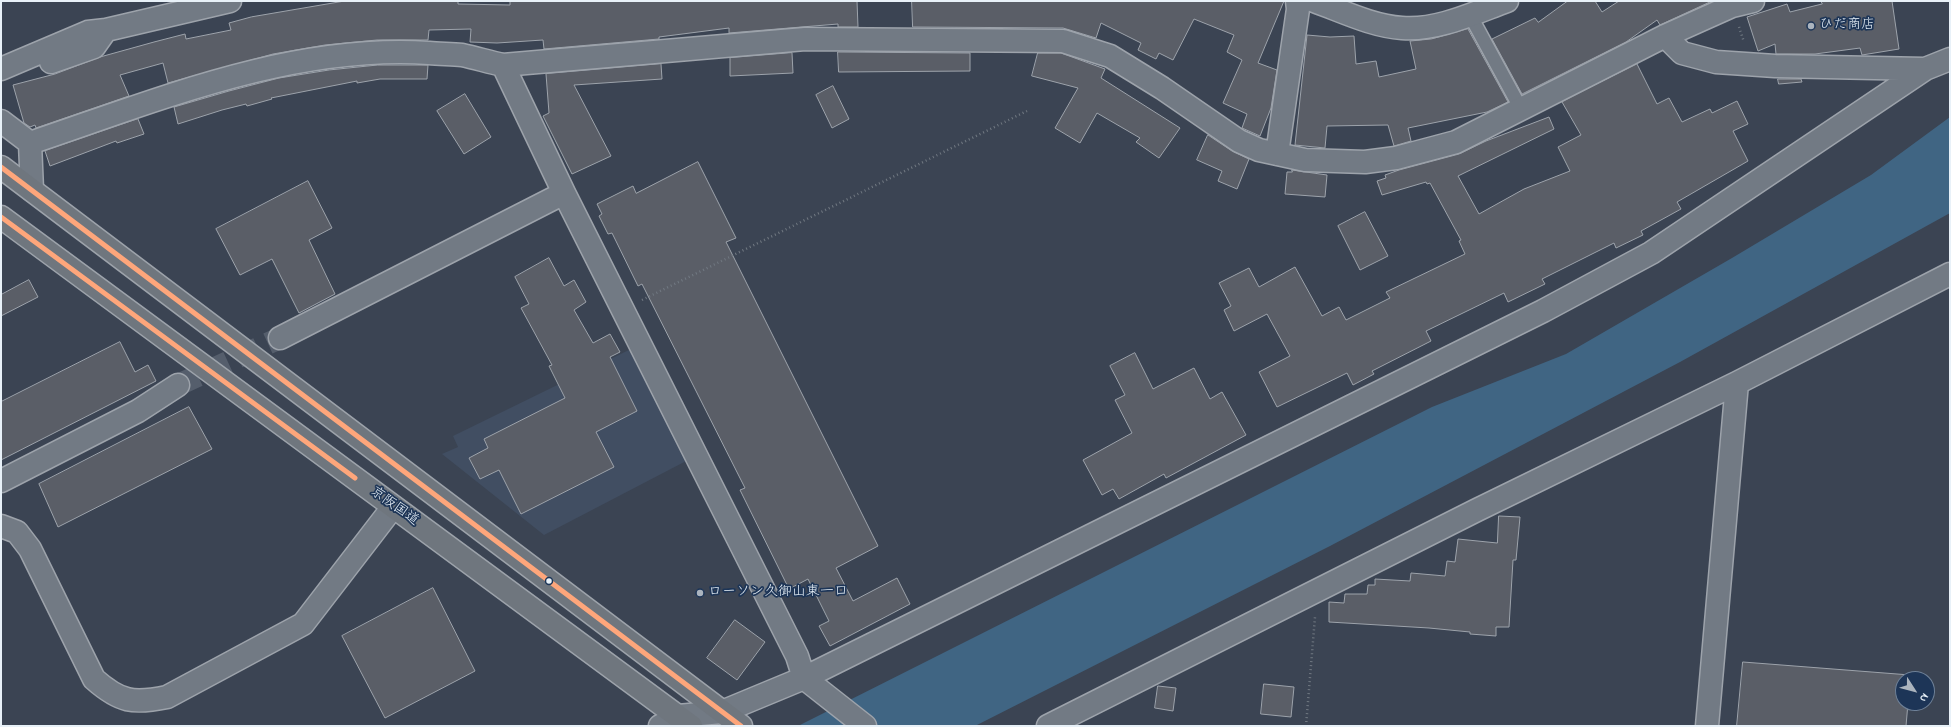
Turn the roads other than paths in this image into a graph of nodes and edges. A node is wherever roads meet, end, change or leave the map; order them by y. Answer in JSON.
{"nodes":[{"id":1,"x":230,"y":1,"type":"edge"},
{"id":2,"x":1297,"y":1,"type":"edge"},
{"id":3,"x":1314,"y":1,"type":"edge"},
{"id":4,"x":1507,"y":1,"type":"edge"},
{"id":5,"x":1743,"y":4,"type":"edge"},
{"id":6,"x":1470,"y":15,"type":"junction"},
{"id":7,"x":106,"y":30,"type":"junction"},
{"id":8,"x":1665,"y":36,"type":"junction"},
{"id":9,"x":1950,"y":59,"type":"edge"},
{"id":10,"x":503,"y":65,"type":"junction"},
{"id":11,"x":1,"y":69,"type":"edge"},
{"id":12,"x":1925,"y":70,"type":"junction"},
{"id":13,"x":1,"y":78,"type":"edge"},
{"id":14,"x":1521,"y":109,"type":"junction"},
{"id":15,"x":1,"y":121,"type":"edge"},
{"id":16,"x":30,"y":143,"type":"junction"},
{"id":17,"x":1277,"y":154,"type":"junction"},
{"id":18,"x":1,"y":167,"type":"edge"},
{"id":19,"x":32,"y":190,"type":"junction"},
{"id":20,"x":564,"y":193,"type":"junction"},
{"id":21,"x":1,"y":217,"type":"edge"},
{"id":22,"x":1950,"y":274,"type":"edge"},
{"id":23,"x":280,"y":338,"type":"tunnel mouth"},
{"id":24,"x":1737,"y":383,"type":"junction"},
{"id":25,"x":178,"y":385,"type":"tunnel mouth"},
{"id":26,"x":1,"y":481,"type":"edge"},
{"id":27,"x":393,"y":507,"type":"junction"},
{"id":28,"x":1,"y":526,"type":"edge"},
{"id":29,"x":809,"y":683,"type":"junction"},
{"id":30,"x":733,"y":720,"type":"edge"},
{"id":31,"x":676,"y":723,"type":"edge"},
{"id":32,"x":865,"y":726,"type":"edge"},
{"id":33,"x":1048,"y":726,"type":"edge"},
{"id":34,"x":1707,"y":726,"type":"edge"}],
"edges":[{"from":1,"to":7,"type":"street"},
{"from":2,"to":17,"type":"street"},
{"from":3,"to":6,"type":"street"},
{"from":4,"to":6,"type":"street"},
{"from":5,"to":8,"type":"street"},
{"from":6,"to":14,"type":"lane"},
{"from":7,"to":11,"type":"street"},
{"from":7,"to":13,"type":"street"},
{"from":8,"to":12,"type":"street"},
{"from":8,"to":14,"type":"street"},
{"from":9,"to":12,"type":"street"},
{"from":10,"to":16,"type":"street"},
{"from":10,"to":17,"type":"street"},
{"from":10,"to":20,"type":"street"},
{"from":12,"to":29,"type":"street"},
{"from":14,"to":17,"type":"street"},
{"from":15,"to":16,"type":"street"},
{"from":16,"to":19,"type":"street"},
{"from":18,"to":19,"type":"highway"},
{"from":19,"to":30,"type":"highway"},
{"from":20,"to":23,"type":"street"},
{"from":20,"to":29,"type":"street"},
{"from":21,"to":27,"type":"highway","name":"京阪国道"},
{"from":22,"to":24,"type":"street"},
{"from":24,"to":33,"type":"street"},
{"from":24,"to":34,"type":"street"},
{"from":25,"to":26,"type":"street"},
{"from":27,"to":28,"type":"street"},
{"from":27,"to":31,"type":"highway","name":"京阪国道"},
{"from":29,"to":30,"type":"street"},
{"from":29,"to":32,"type":"street"},
{"from":30,"to":31,"type":"street"}]}
